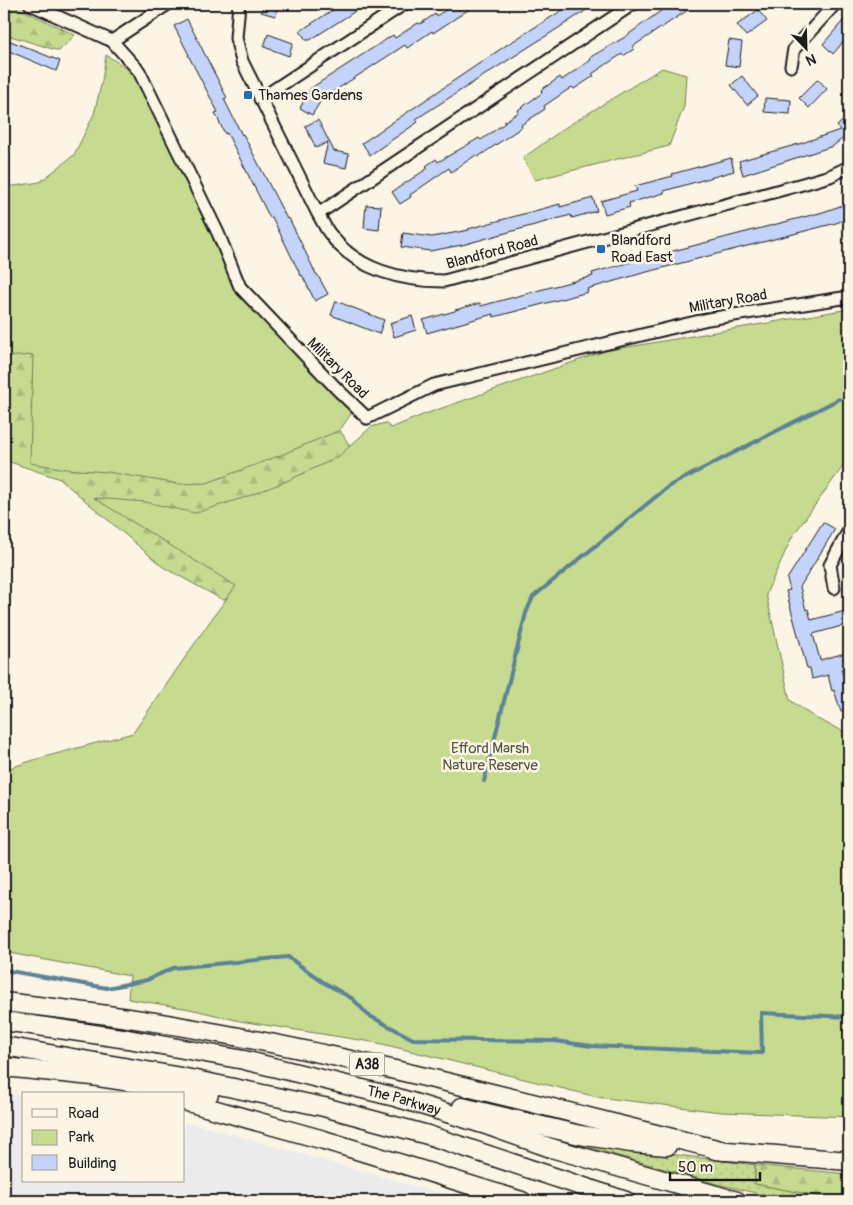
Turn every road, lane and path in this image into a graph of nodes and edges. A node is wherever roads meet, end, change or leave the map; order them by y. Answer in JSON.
{"nodes":[{"id":1,"x":30,"y":4,"type":"edge"},
{"id":2,"x":168,"y":4,"type":"edge"},
{"id":3,"x":404,"y":4,"type":"edge"},
{"id":4,"x":633,"y":4,"type":"edge"},
{"id":5,"x":835,"y":4,"type":"edge"},
{"id":6,"x":238,"y":7,"type":"edge"},
{"id":7,"x":112,"y":41,"type":"junction"},
{"id":8,"x":791,"y":66,"type":"dead end"},
{"id":9,"x":260,"y":99,"type":"junction"},
{"id":10,"x":849,"y":167,"type":"edge"},
{"id":11,"x":318,"y":214,"type":"junction"},
{"id":12,"x":849,"y":298,"type":"edge"},
{"id":13,"x":849,"y":530,"type":"edge"},
{"id":14,"x":834,"y":588,"type":"dead end"},
{"id":15,"x":4,"y":1002,"type":"edge"},
{"id":16,"x":4,"y":1021,"type":"edge"},
{"id":17,"x":4,"y":1046,"type":"edge"},
{"id":18,"x":4,"y":1067,"type":"edge"},
{"id":19,"x":92,"y":1076,"type":"junction"},
{"id":20,"x":150,"y":1092,"type":"edge"},
{"id":21,"x":395,"y":1097,"type":"junction"},
{"id":22,"x":185,"y":1101,"type":"edge"},
{"id":23,"x":725,"y":1151,"type":"junction"},
{"id":24,"x":849,"y":1161,"type":"edge"},
{"id":25,"x":536,"y":1171,"type":"junction"},
{"id":26,"x":522,"y":1201,"type":"edge"},
{"id":27,"x":626,"y":1201,"type":"edge"},
{"id":28,"x":737,"y":1201,"type":"edge"}],
"edges":[{"from":1,"to":7,"type":"street","name":"Military Road"},
{"from":2,"to":7,"type":"street"},
{"from":3,"to":9,"type":"street"},
{"from":4,"to":11,"type":"street"},
{"from":5,"to":8,"type":"street"},
{"from":6,"to":9,"type":"street","name":"Blandford Road"},
{"from":7,"to":12,"type":"street","name":"Military Road"},
{"from":9,"to":11,"type":"street","name":"Blandford Road"},
{"from":10,"to":11,"type":"street","name":"Blandford Road"},
{"from":13,"to":14,"type":"street"},
{"from":15,"to":23,"type":"highway","number":"A38"},
{"from":16,"to":21,"type":"highway","name":"The Parkway","number":"A38"},
{"from":17,"to":25,"type":"highway","name":"The Parkway"},
{"from":18,"to":19,"type":"highway"},
{"from":19,"to":20,"type":"highway"},
{"from":19,"to":25,"type":"highway"},
{"from":21,"to":23,"type":"highway","number":"A38"},
{"from":21,"to":28,"type":"highway","name":"The Parkway","number":"A38"},
{"from":22,"to":26,"type":"highway"},
{"from":23,"to":24,"type":"highway","number":"A38"},
{"from":25,"to":27,"type":"highway","name":"The Parkway"}]}
